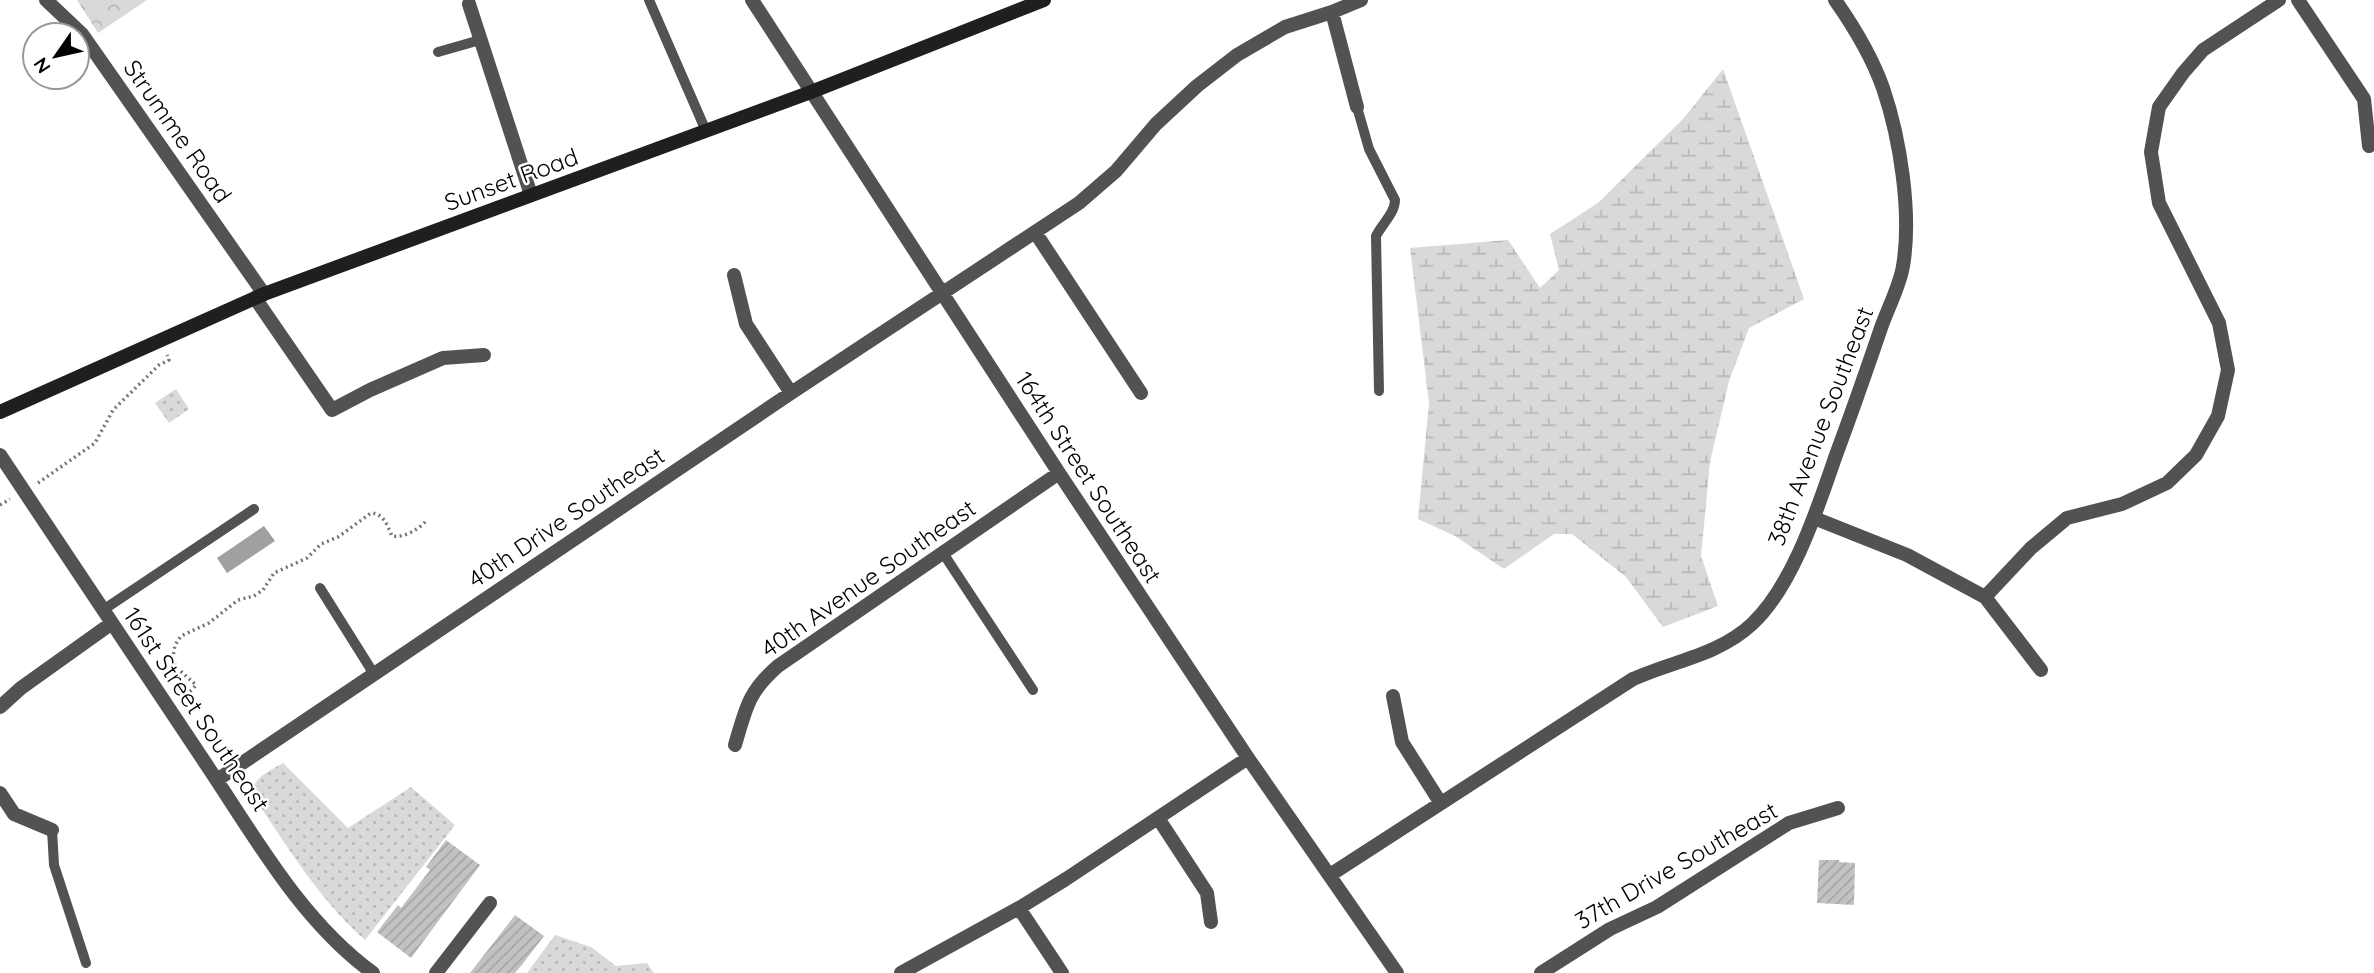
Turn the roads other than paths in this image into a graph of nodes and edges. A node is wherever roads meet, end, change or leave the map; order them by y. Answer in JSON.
{"nodes":[{"id":1,"x":46,"y":0,"type":"edge"},
{"id":2,"x":649,"y":0,"type":"edge"},
{"id":3,"x":752,"y":0,"type":"edge"},
{"id":4,"x":1044,"y":0,"type":"edge"},
{"id":5,"x":1361,"y":0,"type":"edge"},
{"id":6,"x":1835,"y":0,"type":"edge"},
{"id":7,"x":2280,"y":0,"type":"edge"},
{"id":8,"x":2298,"y":0,"type":"edge"},
{"id":9,"x":469,"y":4,"type":"dead end"},
{"id":10,"x":1332,"y":12,"type":"junction"},
{"id":11,"x":481,"y":40,"type":"junction"},
{"id":12,"x":438,"y":52,"type":"dead end"},
{"id":13,"x":811,"y":92,"type":"junction"},
{"id":14,"x":1357,"y":107,"type":"joint"},
{"id":15,"x":706,"y":131,"type":"junction"},
{"id":16,"x":2369,"y":146,"type":"dead end"},
{"id":17,"x":531,"y":195,"type":"junction"},
{"id":18,"x":1035,"y":232,"type":"junction"},
{"id":19,"x":734,"y":275,"type":"dead end"},
{"id":20,"x":941,"y":293,"type":"junction"},
{"id":21,"x":260,"y":296,"type":"junction"},
{"id":22,"x":484,"y":355,"type":"dead end"},
{"id":23,"x":1380,"y":391,"type":"dead end"},
{"id":24,"x":791,"y":393,"type":"junction"},
{"id":25,"x":1141,"y":393,"type":"dead end"},
{"id":26,"x":0,"y":412,"type":"edge"},
{"id":27,"x":0,"y":455,"type":"edge"},
{"id":28,"x":1059,"y":473,"type":"junction"},
{"id":29,"x":254,"y":509,"type":"dead end"},
{"id":30,"x":1814,"y":517,"type":"junction"},
{"id":31,"x":943,"y":553,"type":"junction"},
{"id":32,"x":320,"y":588,"type":"dead end"},
{"id":33,"x":1985,"y":597,"type":"junction"},
{"id":34,"x":103,"y":610,"type":"junction"},
{"id":35,"x":112,"y":623,"type":"junction"},
{"id":36,"x":2041,"y":670,"type":"dead end"},
{"id":37,"x":374,"y":674,"type":"junction"},
{"id":38,"x":1033,"y":690,"type":"dead end"},
{"id":39,"x":1393,"y":696,"type":"dead end"},
{"id":40,"x":0,"y":707,"type":"edge"},
{"id":41,"x":735,"y":745,"type":"dead end"},
{"id":42,"x":1248,"y":758,"type":"junction"},
{"id":43,"x":217,"y":780,"type":"junction"},
{"id":44,"x":0,"y":793,"type":"edge"},
{"id":45,"x":1440,"y":802,"type":"junction"},
{"id":46,"x":1838,"y":808,"type":"dead end"},
{"id":47,"x":1158,"y":818,"type":"junction"},
{"id":48,"x":52,"y":830,"type":"joint"},
{"id":49,"x":1330,"y":875,"type":"junction"},
{"id":50,"x":490,"y":903,"type":"dead end"},
{"id":51,"x":1019,"y":908,"type":"junction"},
{"id":52,"x":1211,"y":922,"type":"dead end"},
{"id":53,"x":86,"y":963,"type":"dead end"},
{"id":54,"x":373,"y":973,"type":"edge"},
{"id":55,"x":436,"y":973,"type":"edge"},
{"id":56,"x":901,"y":973,"type":"edge"},
{"id":57,"x":1062,"y":973,"type":"edge"},
{"id":58,"x":1397,"y":973,"type":"edge"},
{"id":59,"x":1541,"y":973,"type":"edge"}],
"edges":[{"from":1,"to":21,"type":"street","name":"Strumme Road"},
{"from":2,"to":15,"type":"lane"},
{"from":3,"to":13,"type":"street","name":"164th Street Southeast"},
{"from":4,"to":13,"type":"street","name":"Sunset Road"},
{"from":5,"to":10,"type":"street","name":"40th Drive Southeast"},
{"from":6,"to":30,"type":"street","name":"38th Avenue Southeast"},
{"from":7,"to":33,"type":"street"},
{"from":8,"to":16,"type":"street"},
{"from":9,"to":11,"type":"street"},
{"from":10,"to":14,"type":"street"},
{"from":10,"to":18,"type":"street","name":"40th Drive Southeast"},
{"from":11,"to":12,"type":"lane"},
{"from":11,"to":17,"type":"street"},
{"from":13,"to":15,"type":"street","name":"Sunset Road"},
{"from":13,"to":20,"type":"street","name":"164th Street Southeast"},
{"from":14,"to":23,"type":"lane"},
{"from":15,"to":17,"type":"street","name":"Sunset Road"},
{"from":17,"to":21,"type":"street","name":"Sunset Road"},
{"from":18,"to":20,"type":"street","name":"40th Drive Southeast"},
{"from":18,"to":25,"type":"street"},
{"from":19,"to":24,"type":"street"},
{"from":20,"to":24,"type":"street","name":"40th Drive Southeast"},
{"from":20,"to":28,"type":"street","name":"164th Street Southeast"},
{"from":21,"to":22,"type":"street","name":"Strumme Road"},
{"from":21,"to":26,"type":"street","name":"Sunset Road"},
{"from":24,"to":37,"type":"street","name":"40th Drive Southeast"},
{"from":27,"to":34,"type":"street","name":"161st Street Southeast"},
{"from":28,"to":31,"type":"street","name":"40th Avenue Southeast"},
{"from":28,"to":42,"type":"street","name":"164th Street Southeast"},
{"from":29,"to":34,"type":"lane"},
{"from":30,"to":33,"type":"street"},
{"from":30,"to":45,"type":"street","name":"38th Avenue Southeast"},
{"from":31,"to":38,"type":"lane"},
{"from":31,"to":41,"type":"street","name":"40th Avenue Southeast"},
{"from":32,"to":37,"type":"lane"},
{"from":33,"to":36,"type":"street"},
{"from":34,"to":35,"type":"street","name":"161st Street Southeast"},
{"from":35,"to":40,"type":"street"},
{"from":35,"to":43,"type":"street","name":"161st Street Southeast"},
{"from":37,"to":43,"type":"street","name":"40th Drive Southeast"},
{"from":39,"to":45,"type":"street"},
{"from":42,"to":47,"type":"street"},
{"from":42,"to":49,"type":"street","name":"164th Street Southeast"},
{"from":43,"to":54,"type":"street","name":"161st Street Southeast"},
{"from":44,"to":48,"type":"street"},
{"from":45,"to":49,"type":"street","name":"38th Avenue Southeast"},
{"from":46,"to":59,"type":"street","name":"37th Drive Southeast"},
{"from":47,"to":51,"type":"street"},
{"from":47,"to":52,"type":"street"},
{"from":48,"to":53,"type":"lane"},
{"from":49,"to":58,"type":"street","name":"164th Street Southeast"},
{"from":50,"to":55,"type":"street"},
{"from":51,"to":56,"type":"street"},
{"from":51,"to":57,"type":"street"}]}
